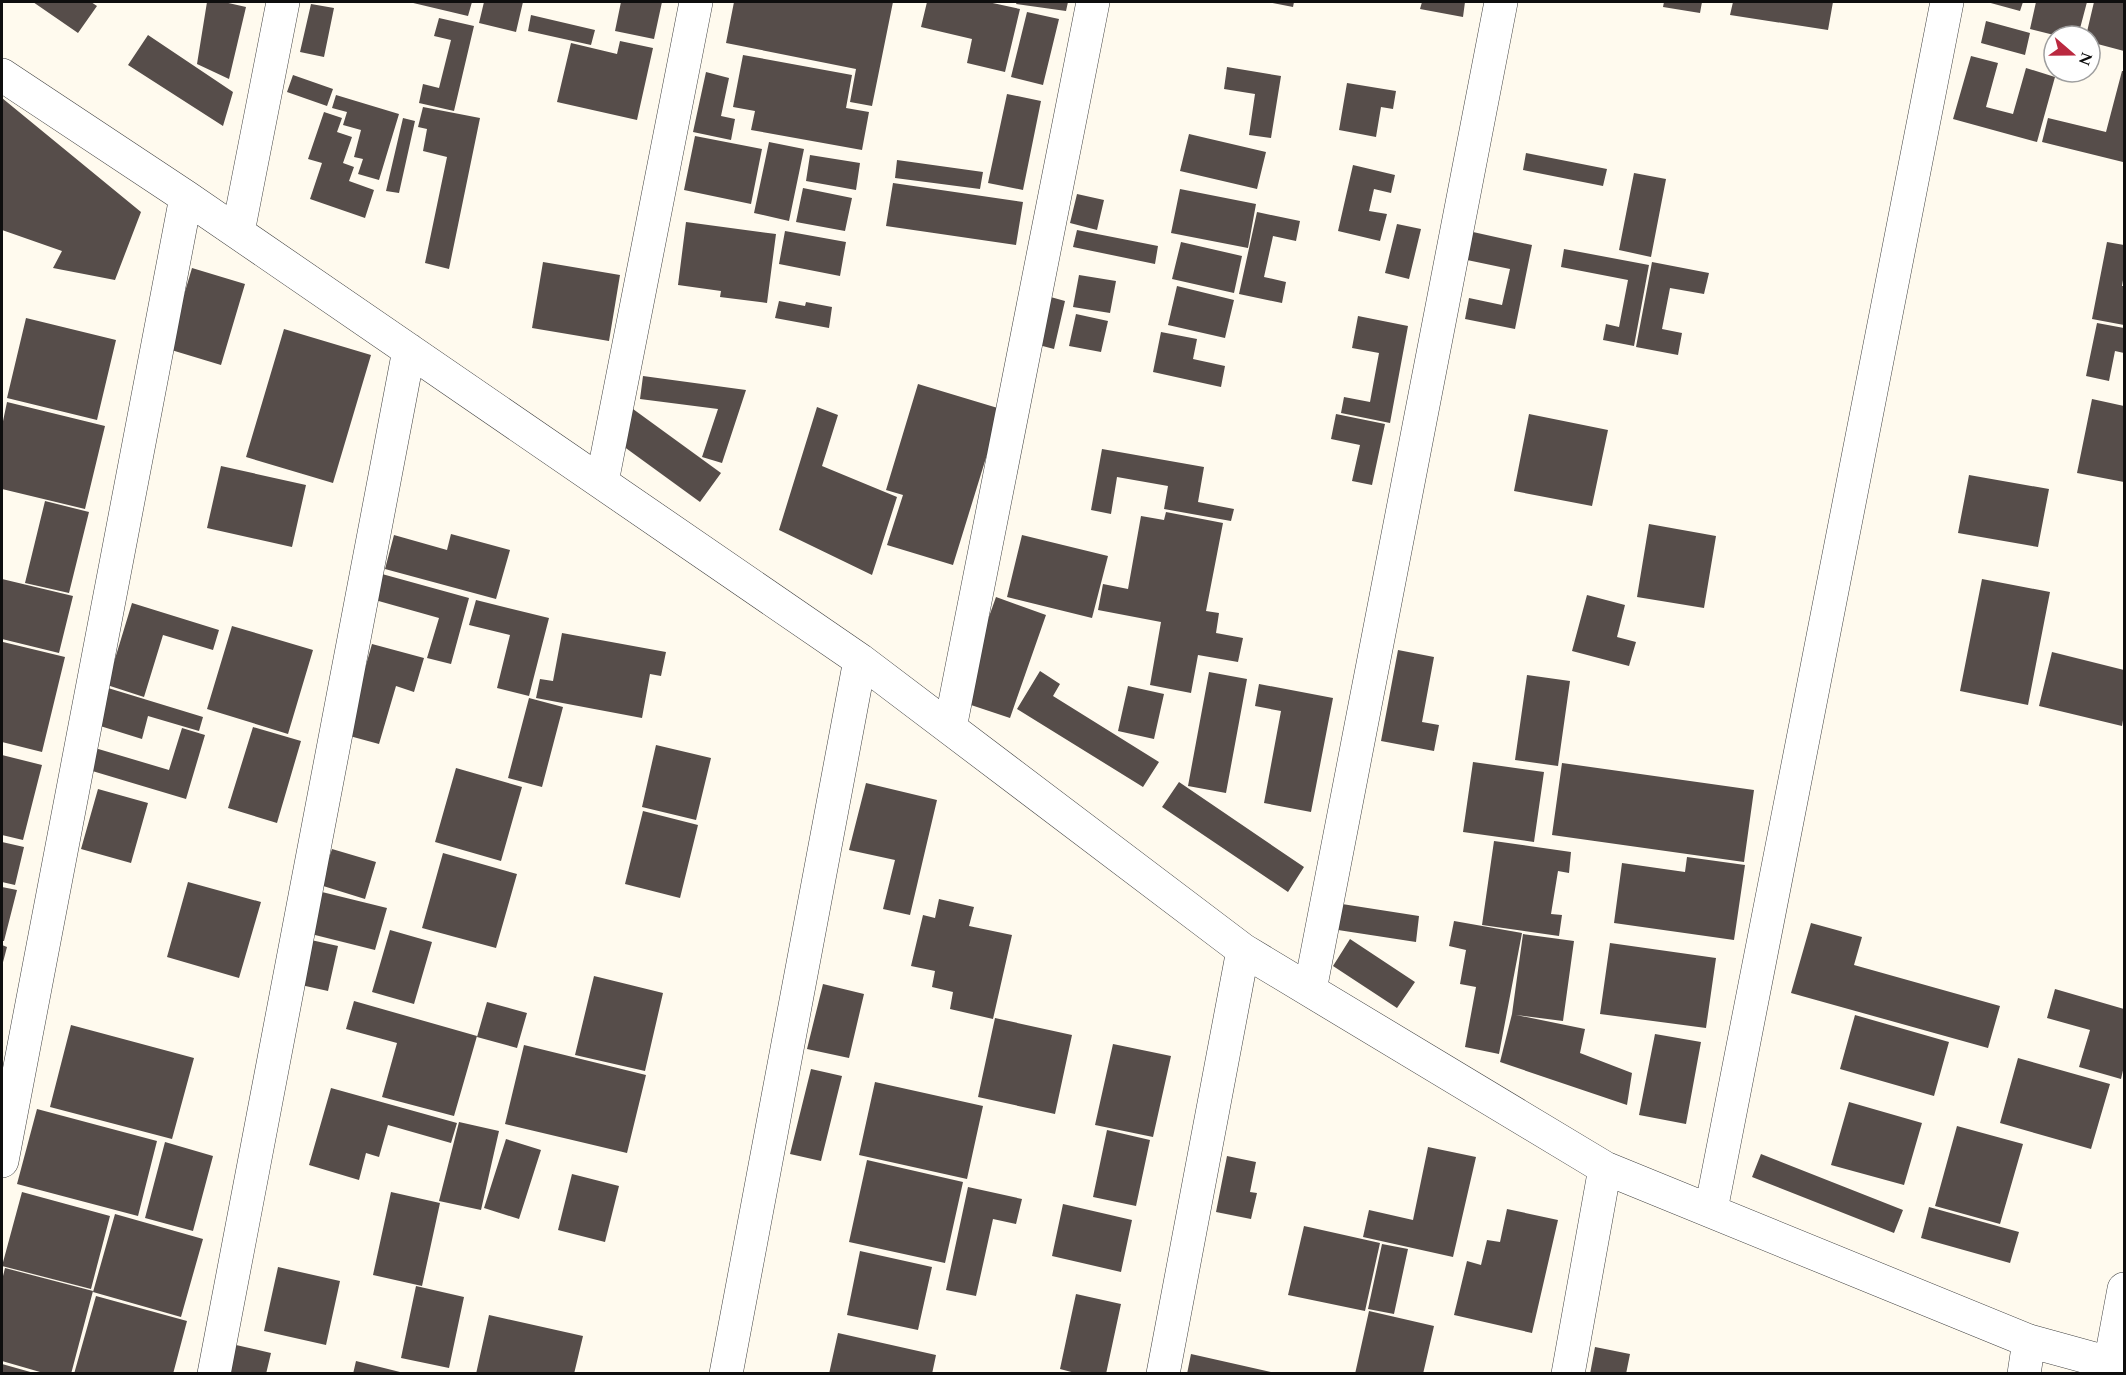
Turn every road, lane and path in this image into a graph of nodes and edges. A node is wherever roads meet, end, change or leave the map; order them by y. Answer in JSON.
{"nodes":[{"id":1,"x":283,"y":2,"type":"edge"},
{"id":2,"x":696,"y":2,"type":"edge"},
{"id":3,"x":1093,"y":2,"type":"edge"},
{"id":4,"x":1501,"y":2,"type":"edge"},
{"id":5,"x":1947,"y":2,"type":"edge"},
{"id":6,"x":2,"y":75,"type":"edge"},
{"id":7,"x":186,"y":196,"type":"junction"},
{"id":8,"x":238,"y":232,"type":"junction"},
{"id":9,"x":410,"y":350,"type":"junction"},
{"id":10,"x":602,"y":482,"type":"junction"},
{"id":11,"x":860,"y":660,"type":"junction"},
{"id":12,"x":950,"y":728,"type":"junction"},
{"id":13,"x":1243,"y":950,"type":"junction"},
{"id":14,"x":1310,"y":990,"type":"junction"},
{"id":15,"x":2,"y":1161,"type":"edge"},
{"id":16,"x":1605,"y":1168,"type":"junction"},
{"id":17,"x":1711,"y":1210,"type":"junction"},
{"id":18,"x":2124,"y":1289,"type":"edge"},
{"id":19,"x":2029,"y":1341,"type":"junction"},
{"id":20,"x":2117,"y":1365,"type":"edge"},
{"id":21,"x":214,"y":1374,"type":"edge"},
{"id":22,"x":726,"y":1374,"type":"edge"},
{"id":23,"x":1163,"y":1374,"type":"edge"},
{"id":24,"x":1568,"y":1374,"type":"edge"},
{"id":25,"x":2024,"y":1374,"type":"edge"}],
"edges":[{"from":1,"to":8,"type":"street"},
{"from":2,"to":10,"type":"street"},
{"from":3,"to":12,"type":"street"},
{"from":4,"to":14,"type":"street"},
{"from":5,"to":17,"type":"street"},
{"from":6,"to":7,"type":"street"},
{"from":7,"to":8,"type":"street"},
{"from":7,"to":15,"type":"street"},
{"from":8,"to":9,"type":"street"},
{"from":9,"to":10,"type":"street"},
{"from":9,"to":21,"type":"street"},
{"from":10,"to":11,"type":"street"},
{"from":11,"to":12,"type":"street"},
{"from":11,"to":22,"type":"street"},
{"from":12,"to":13,"type":"street"},
{"from":13,"to":14,"type":"street"},
{"from":13,"to":23,"type":"street"},
{"from":14,"to":16,"type":"street"},
{"from":16,"to":17,"type":"street"},
{"from":16,"to":24,"type":"street"},
{"from":17,"to":19,"type":"street"},
{"from":18,"to":20,"type":"street"},
{"from":19,"to":20,"type":"street"},
{"from":19,"to":25,"type":"street"}]}
